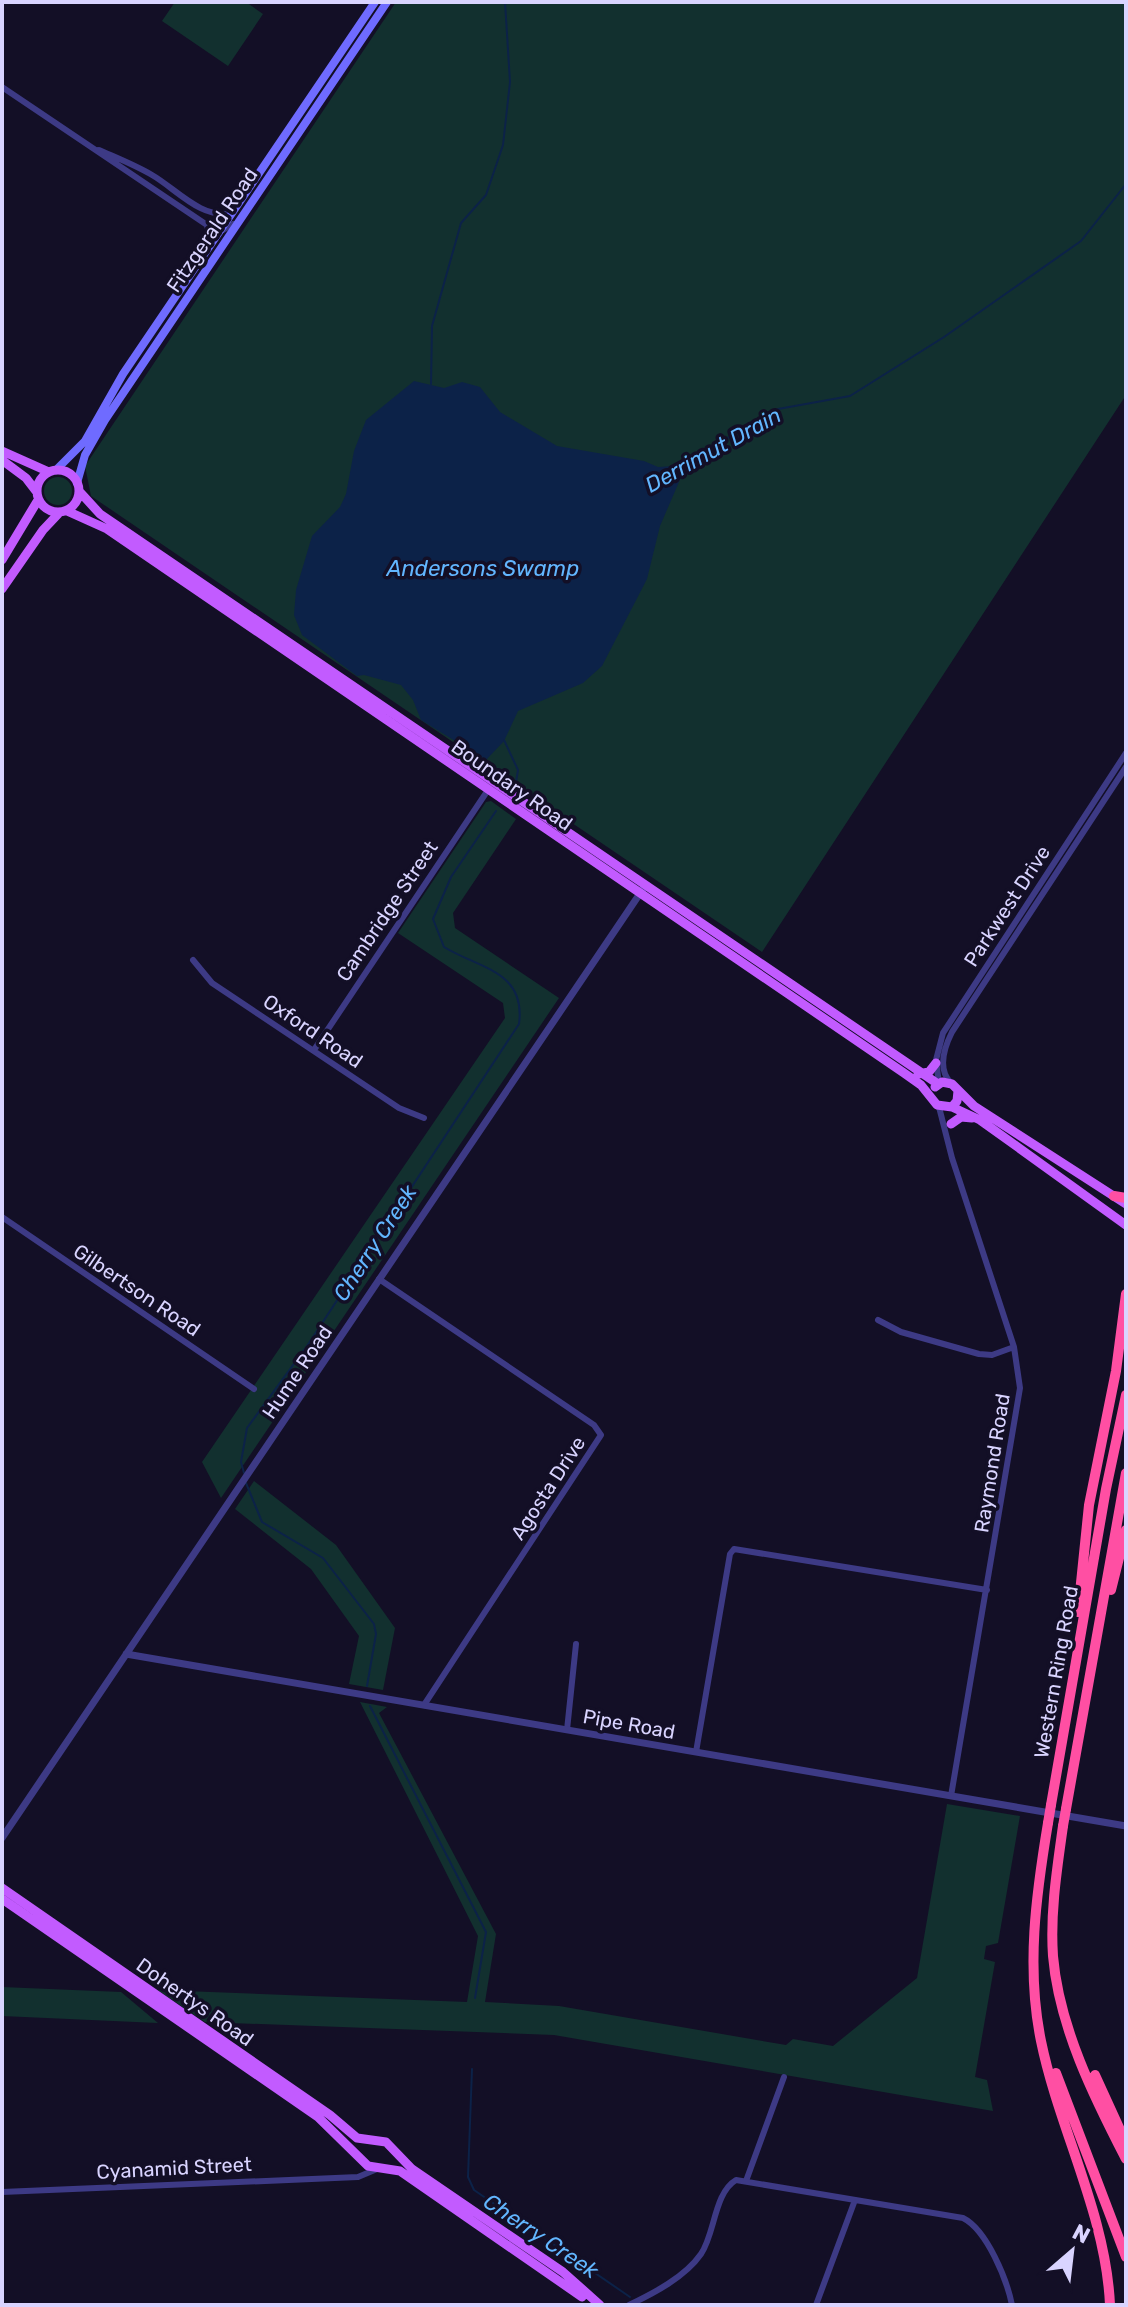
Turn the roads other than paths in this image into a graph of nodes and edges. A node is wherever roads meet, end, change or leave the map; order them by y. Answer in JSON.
{"nodes":[{"id":1,"x":375,"y":2,"type":"edge"},
{"id":2,"x":387,"y":2,"type":"edge"},
{"id":3,"x":2,"y":87,"type":"edge"},
{"id":4,"x":82,"y":141,"type":"junction"},
{"id":5,"x":153,"y":175,"type":"junction"},
{"id":6,"x":147,"y":186,"type":"junction"},
{"id":7,"x":251,"y":205,"type":"junction"},
{"id":8,"x":235,"y":212,"type":"junction"},
{"id":9,"x":207,"y":225,"type":"junction"},
{"id":10,"x":223,"y":230,"type":"junction"},
{"id":11,"x":201,"y":261,"type":"junction"},
{"id":12,"x":2,"y":451,"type":"edge"},
{"id":13,"x":2,"y":460,"type":"edge"},
{"id":14,"x":53,"y":471,"type":"junction"},
{"id":15,"x":78,"y":487,"type":"junction"},
{"id":16,"x":37,"y":496,"type":"junction"},
{"id":17,"x":63,"y":512,"type":"junction"},
{"id":18,"x":2,"y":560,"type":"edge"},
{"id":19,"x":2,"y":589,"type":"edge"},
{"id":20,"x":1126,"y":753,"type":"edge"},
{"id":21,"x":1126,"y":767,"type":"edge"},
{"id":22,"x":491,"y":786,"type":"junction"},
{"id":23,"x":643,"y":889,"type":"junction"},
{"id":24,"x":193,"y":960,"type":"dead end"},
{"id":25,"x":988,"y":971,"type":"junction"},
{"id":26,"x":314,"y":1050,"type":"junction"},
{"id":27,"x":936,"y":1063,"type":"junction"},
{"id":28,"x":918,"y":1074,"type":"junction"},
{"id":29,"x":938,"y":1084,"type":"junction"},
{"id":30,"x":955,"y":1087,"type":"junction"},
{"id":31,"x":932,"y":1097,"type":"junction"},
{"id":32,"x":939,"y":1107,"type":"junction"},
{"id":33,"x":952,"y":1107,"type":"junction"},
{"id":34,"x":424,"y":1118,"type":"dead end"},
{"id":35,"x":980,"y":1120,"type":"junction"},
{"id":36,"x":951,"y":1124,"type":"junction"},
{"id":37,"x":949,"y":1141,"type":"junction"},
{"id":38,"x":1114,"y":1196,"type":"joint"},
{"id":39,"x":1126,"y":1201,"type":"edge"},
{"id":40,"x":2,"y":1217,"type":"edge"},
{"id":41,"x":1126,"y":1225,"type":"edge"},
{"id":42,"x":379,"y":1279,"type":"junction"},
{"id":43,"x":1126,"y":1294,"type":"edge"},
{"id":44,"x":878,"y":1320,"type":"dead end"},
{"id":45,"x":1014,"y":1347,"type":"junction"},
{"id":46,"x":254,"y":1389,"type":"dead end"},
{"id":47,"x":1126,"y":1395,"type":"edge"},
{"id":48,"x":1126,"y":1473,"type":"edge"},
{"id":49,"x":1126,"y":1530,"type":"edge"},
{"id":50,"x":987,"y":1590,"type":"junction"},
{"id":51,"x":576,"y":1644,"type":"dead end"},
{"id":52,"x":126,"y":1654,"type":"junction"},
{"id":53,"x":1095,"y":1657,"type":"junction"},
{"id":54,"x":1074,"y":1674,"type":"junction"},
{"id":55,"x":424,"y":1705,"type":"junction"},
{"id":56,"x":567,"y":1730,"type":"junction"},
{"id":57,"x":696,"y":1752,"type":"junction"},
{"id":58,"x":951,"y":1796,"type":"junction"},
{"id":59,"x":1126,"y":1826,"type":"edge"},
{"id":60,"x":2,"y":1838,"type":"edge"},
{"id":61,"x":2,"y":1888,"type":"edge"},
{"id":62,"x":2,"y":1899,"type":"edge"},
{"id":63,"x":1053,"y":1956,"type":"junction"},
{"id":64,"x":1034,"y":1957,"type":"junction"},
{"id":65,"x":784,"y":2077,"type":"dead end"},
{"id":66,"x":370,"y":2141,"type":"junction"},
{"id":67,"x":1126,"y":2143,"type":"edge"},
{"id":68,"x":391,"y":2148,"type":"junction"},
{"id":69,"x":1126,"y":2159,"type":"edge"},
{"id":70,"x":364,"y":2161,"type":"junction"},
{"id":71,"x":381,"y":2168,"type":"junction"},
{"id":72,"x":347,"y":2176,"type":"junction"},
{"id":73,"x":746,"y":2181,"type":"junction"},
{"id":74,"x":2,"y":2192,"type":"edge"},
{"id":75,"x":855,"y":2200,"type":"junction"},
{"id":76,"x":1126,"y":2257,"type":"edge"},
{"id":77,"x":644,"y":2298,"type":"junction"},
{"id":78,"x":590,"y":2305,"type":"edge"},
{"id":79,"x":600,"y":2305,"type":"edge"},
{"id":80,"x":629,"y":2305,"type":"edge"},
{"id":81,"x":639,"y":2305,"type":"edge"},
{"id":82,"x":816,"y":2305,"type":"edge"},
{"id":83,"x":1012,"y":2305,"type":"edge"},
{"id":84,"x":1110,"y":2305,"type":"edge"}],
"edges":[{"from":1,"to":8,"type":"main road","name":"Fitzgerald Road"},
{"from":2,"to":7,"type":"main road","name":"Fitzgerald Road"},
{"from":3,"to":4,"type":"street"},
{"from":4,"to":5,"type":"street"},
{"from":4,"to":6,"type":"street"},
{"from":5,"to":6,"type":"street"},
{"from":5,"to":8,"type":"street"},
{"from":6,"to":9,"type":"street"},
{"from":7,"to":10,"type":"street"},
{"from":7,"to":15,"type":"main road","name":"Fitzgerald Road"},
{"from":8,"to":10,"type":"main road","name":"Fitzgerald Road"},
{"from":9,"to":10,"type":"street"},
{"from":9,"to":11,"type":"street"},
{"from":10,"to":11,"type":"main road","name":"Fitzgerald Road"},
{"from":11,"to":14,"type":"main road","name":"Fitzgerald Road"},
{"from":12,"to":14,"type":"main road"},
{"from":13,"to":16,"type":"main road"},
{"from":14,"to":15,"type":"main road"},
{"from":14,"to":16,"type":"main road"},
{"from":15,"to":17,"type":"main road"},
{"from":15,"to":22,"type":"main road","name":"Boundary Road"},
{"from":16,"to":17,"type":"main road"},
{"from":16,"to":18,"type":"main road"},
{"from":17,"to":19,"type":"main road"},
{"from":17,"to":22,"type":"main road","name":"Boundary Road"},
{"from":20,"to":25,"type":"street","name":"Parkwest Drive"},
{"from":21,"to":25,"type":"street","name":"Parkwest Drive"},
{"from":22,"to":23,"type":"main road","name":"Boundary Road"},
{"from":22,"to":26,"type":"street","name":"Cambridge Street"},
{"from":23,"to":28,"type":"main road","name":"Boundary Road"},
{"from":23,"to":31,"type":"main road","name":"Boundary Road"},
{"from":23,"to":42,"type":"street","name":"Hume Road"},
{"from":24,"to":26,"type":"street","name":"Oxford Road"},
{"from":25,"to":27,"type":"street","name":"Parkwest Drive"},
{"from":25,"to":30,"type":"street","name":"Parkwest Drive"},
{"from":26,"to":34,"type":"street","name":"Oxford Road"},
{"from":27,"to":28,"type":"main road"},
{"from":27,"to":29,"type":"street","name":"Parkwest Drive"},
{"from":28,"to":29,"type":"main road","name":"Boundary Road"},
{"from":29,"to":30,"type":"main road"},
{"from":29,"to":31,"type":"main road"},
{"from":30,"to":33,"type":"main road"},
{"from":30,"to":38,"type":"main road"},
{"from":31,"to":32,"type":"main road"},
{"from":32,"to":33,"type":"main road"},
{"from":32,"to":37,"type":"street","name":"Raymond Road"},
{"from":33,"to":35,"type":"main road"},
{"from":33,"to":36,"type":"street","name":"Raymond Road"},
{"from":35,"to":36,"type":"main road"},
{"from":35,"to":41,"type":"main road"},
{"from":36,"to":37,"type":"street","name":"Raymond Road"},
{"from":37,"to":45,"type":"street","name":"Raymond Road"},
{"from":38,"to":39,"type":"highway"},
{"from":40,"to":46,"type":"street","name":"Gilbertson Road"},
{"from":42,"to":52,"type":"street","name":"Hume Road"},
{"from":42,"to":55,"type":"street","name":"Agosta Drive"},
{"from":43,"to":54,"type":"highway"},
{"from":44,"to":45,"type":"street"},
{"from":45,"to":50,"type":"street","name":"Raymond Road"},
{"from":47,"to":54,"type":"highway","name":"Western Ring Road"},
{"from":48,"to":53,"type":"highway","name":"Western Ring Road"},
{"from":49,"to":53,"type":"highway"},
{"from":50,"to":57,"type":"street"},
{"from":50,"to":58,"type":"street","name":"Raymond Road"},
{"from":51,"to":56,"type":"street"},
{"from":52,"to":55,"type":"street","name":"Pipe Road"},
{"from":52,"to":60,"type":"street","name":"Hume Road"},
{"from":53,"to":63,"type":"highway","name":"Western Ring Road","bridge":true},
{"from":54,"to":64,"type":"highway","name":"Western Ring Road","bridge":true},
{"from":55,"to":56,"type":"street","name":"Pipe Road"},
{"from":56,"to":57,"type":"street","name":"Pipe Road"},
{"from":57,"to":58,"type":"street","name":"Pipe Road"},
{"from":58,"to":59,"type":"street","name":"Pipe Road"},
{"from":61,"to":66,"type":"main road","name":"Dohertys Road"},
{"from":62,"to":70,"type":"main road","name":"Dohertys Road"},
{"from":63,"to":67,"type":"highway"},
{"from":63,"to":69,"type":"highway"},
{"from":64,"to":76,"type":"highway"},
{"from":64,"to":84,"type":"highway"},
{"from":65,"to":73,"type":"street"},
{"from":66,"to":68,"type":"main road"},
{"from":66,"to":70,"type":"main road"},
{"from":68,"to":71,"type":"main road"},
{"from":68,"to":79,"type":"main road"},
{"from":70,"to":71,"type":"main road"},
{"from":70,"to":72,"type":"street"},
{"from":71,"to":72,"type":"street","name":"Cyanamid Street"},
{"from":71,"to":78,"type":"main road"},
{"from":72,"to":74,"type":"street","name":"Cyanamid Street"},
{"from":73,"to":75,"type":"street"},
{"from":73,"to":77,"type":"street"},
{"from":75,"to":82,"type":"street"},
{"from":75,"to":83,"type":"street"},
{"from":77,"to":80,"type":"street"},
{"from":77,"to":81,"type":"street"}]}
